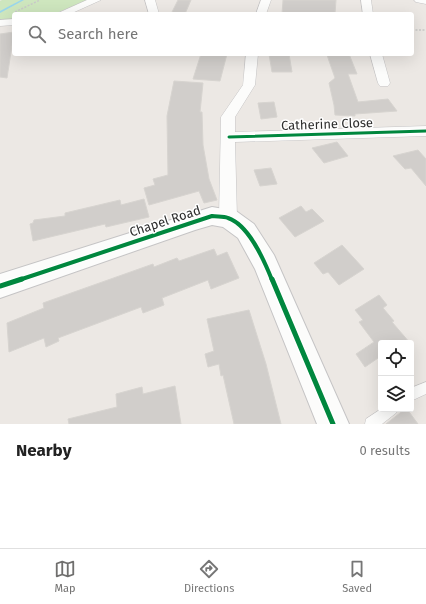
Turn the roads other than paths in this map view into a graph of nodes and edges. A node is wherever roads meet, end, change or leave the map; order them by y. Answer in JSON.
{"nodes":[{"id":1,"x":96,"y":0,"type":"edge"},
{"id":2,"x":150,"y":0,"type":"edge"},
{"id":3,"x":266,"y":0,"type":"edge"},
{"id":4,"x":366,"y":0,"type":"edge"},
{"id":5,"x":419,"y":0,"type":"edge"},
{"id":6,"x":426,"y":1,"type":"edge"},
{"id":7,"x":66,"y":12,"type":"edge"},
{"id":8,"x":153,"y":12,"type":"edge"},
{"id":9,"x":261,"y":12,"type":"edge"},
{"id":10,"x":368,"y":12,"type":"edge"},
{"id":11,"x":12,"y":19,"type":"edge"},
{"id":12,"x":0,"y":23,"type":"edge"},
{"id":13,"x":252,"y":56,"type":"edge"},
{"id":14,"x":377,"y":56,"type":"edge"},
{"id":15,"x":384,"y":83,"type":"dead end"},
{"id":16,"x":424,"y":133,"type":"edge"},
{"id":17,"x":228,"y":137,"type":"junction"},
{"id":18,"x":228,"y":218,"type":"junction"},
{"id":19,"x":0,"y":286,"type":"edge"},
{"id":20,"x":426,"y":388,"type":"edge"},
{"id":21,"x":414,"y":393,"type":"edge"},
{"id":22,"x":388,"y":412,"type":"edge"},
{"id":23,"x":333,"y":424,"type":"edge"},
{"id":24,"x":370,"y":424,"type":"edge"}],
"edges":[{"from":1,"to":7,"type":"street"},
{"from":2,"to":8,"type":"street"},
{"from":3,"to":9,"type":"street"},
{"from":4,"to":10,"type":"street"},
{"from":5,"to":6,"type":"street"},
{"from":11,"to":12,"type":"street"},
{"from":13,"to":17,"type":"street"},
{"from":14,"to":15,"type":"street"},
{"from":16,"to":17,"type":"street","name":"Catherine Close"},
{"from":17,"to":18,"type":"street"},
{"from":18,"to":19,"type":"street","name":"Chapel Road"},
{"from":18,"to":23,"type":"street"},
{"from":20,"to":21,"type":"lane"},
{"from":22,"to":24,"type":"lane"}]}
